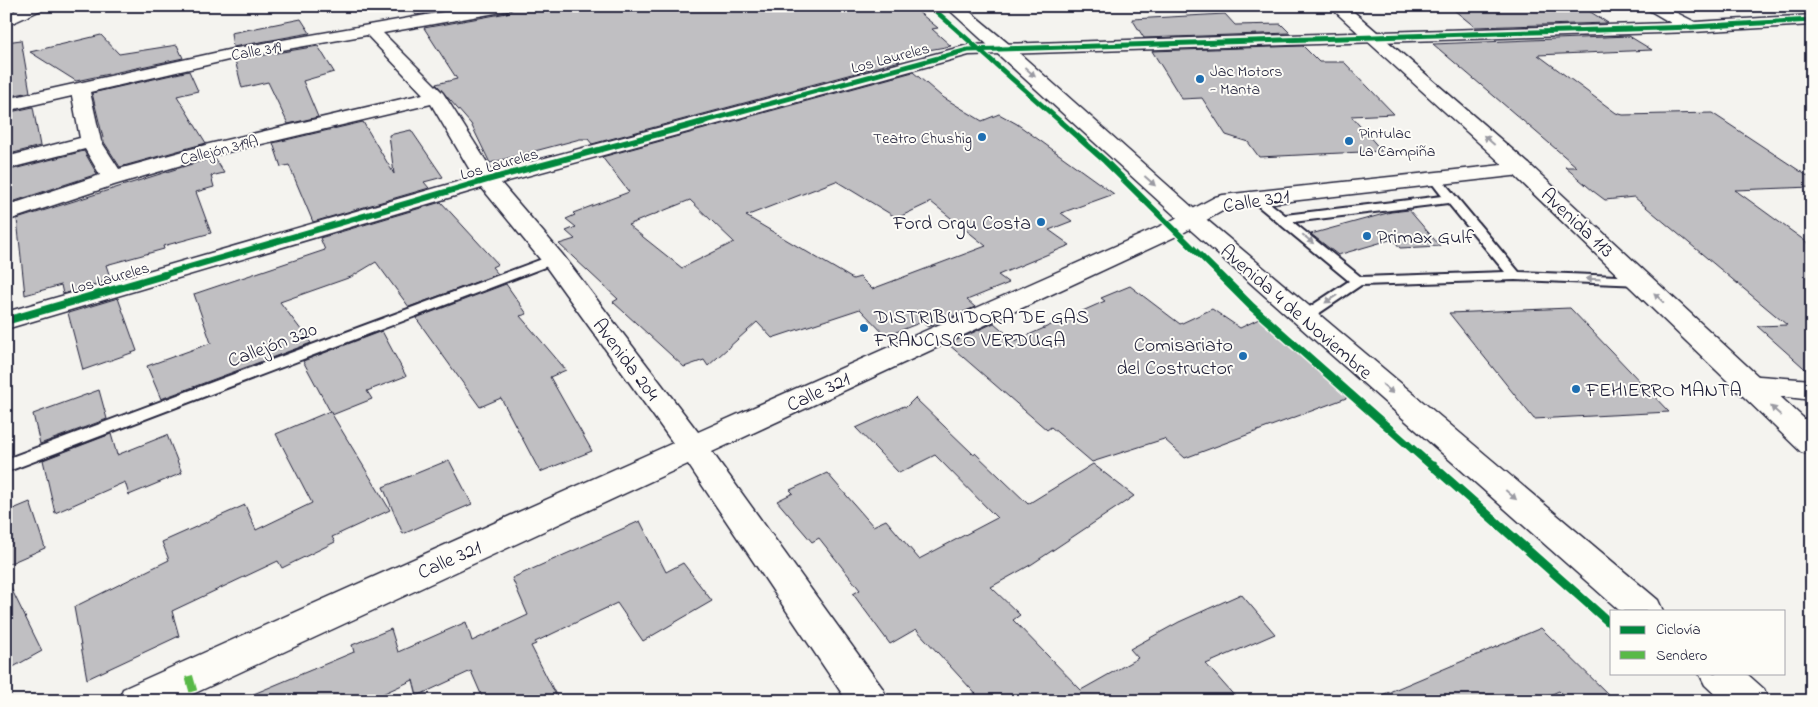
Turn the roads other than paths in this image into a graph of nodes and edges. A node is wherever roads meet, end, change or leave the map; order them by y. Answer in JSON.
{"nodes":[{"id":1,"x":37,"y":6,"type":"edge"},
{"id":2,"x":507,"y":6,"type":"edge"},
{"id":3,"x":953,"y":6,"type":"edge"},
{"id":4,"x":1337,"y":6,"type":"edge"},
{"id":5,"x":1650,"y":6,"type":"edge"},
{"id":6,"x":1812,"y":20,"type":"edge"},
{"id":7,"x":6,"y":21,"type":"edge"},
{"id":8,"x":1693,"y":26,"type":"junction"},
{"id":9,"x":371,"y":30,"type":"junction"},
{"id":10,"x":1372,"y":37,"type":"junction"},
{"id":11,"x":1004,"y":49,"type":"junction"},
{"id":12,"x":80,"y":88,"type":"junction"},
{"id":13,"x":436,"y":97,"type":"junction"},
{"id":14,"x":6,"y":105,"type":"edge"},
{"id":15,"x":91,"y":141,"type":"junction"},
{"id":16,"x":6,"y":163,"type":"edge"},
{"id":17,"x":1522,"y":169,"type":"junction"},
{"id":18,"x":114,"y":178,"type":"junction"},
{"id":19,"x":1434,"y":178,"type":"junction"},
{"id":20,"x":487,"y":180,"type":"junction"},
{"id":21,"x":1256,"y":198,"type":"junction"},
{"id":22,"x":1451,"y":200,"type":"junction"},
{"id":23,"x":6,"y":214,"type":"edge"},
{"id":24,"x":1193,"y":220,"type":"junction"},
{"id":25,"x":1284,"y":220,"type":"junction"},
{"id":26,"x":553,"y":259,"type":"junction"},
{"id":27,"x":1515,"y":276,"type":"junction"},
{"id":28,"x":1358,"y":281,"type":"junction"},
{"id":29,"x":1642,"y":281,"type":"junction"},
{"id":30,"x":1304,"y":317,"type":"junction"},
{"id":31,"x":6,"y":321,"type":"edge"},
{"id":32,"x":1746,"y":384,"type":"junction"},
{"id":33,"x":1812,"y":390,"type":"edge"},
{"id":34,"x":1812,"y":444,"type":"edge"},
{"id":35,"x":693,"y":448,"type":"junction"},
{"id":36,"x":6,"y":466,"type":"edge"},
{"id":37,"x":1644,"y":610,"type":"edge"},
{"id":38,"x":1719,"y":674,"type":"edge"},
{"id":39,"x":137,"y":701,"type":"edge"},
{"id":40,"x":870,"y":701,"type":"edge"},
{"id":41,"x":1750,"y":701,"type":"edge"}],
"edges":[{"from":1,"to":7,"type":"street"},
{"from":2,"to":9,"type":"street","name":"Calle 319"},
{"from":3,"to":11,"type":"street","name":"Avenida 4 de Noviembre"},
{"from":4,"to":10,"type":"street","name":"Avenida 113"},
{"from":5,"to":8,"type":"street"},
{"from":6,"to":8,"type":"street","name":"Los Laureles"},
{"from":8,"to":10,"type":"street","name":"Los Laureles"},
{"from":9,"to":12,"type":"street","name":"Calle 319"},
{"from":9,"to":13,"type":"street","name":"Avenida 204"},
{"from":10,"to":11,"type":"street","name":"Los Laureles"},
{"from":17,"to":10,"type":"street","name":"Avenida 113","one_way":true},
{"from":11,"to":20,"type":"street","name":"Los Laureles"},
{"from":11,"to":24,"type":"street","name":"Avenida 4 de Noviembre","one_way":true},
{"from":12,"to":14,"type":"street","name":"Calle 319"},
{"from":12,"to":15,"type":"street"},
{"from":13,"to":18,"type":"street","name":"Callejón 319A"},
{"from":13,"to":20,"type":"street","name":"Avenida 204"},
{"from":15,"to":16,"type":"street"},
{"from":15,"to":18,"type":"street"},
{"from":17,"to":19,"type":"street","name":"Calle 321"},
{"from":17,"to":29,"type":"street","name":"Avenida 113"},
{"from":18,"to":23,"type":"street","name":"Callejón 319A"},
{"from":19,"to":21,"type":"street","name":"Calle 321"},
{"from":19,"to":22,"type":"lane"},
{"from":20,"to":26,"type":"street","name":"Avenida 204"},
{"from":20,"to":31,"type":"street","name":"Los Laureles"},
{"from":21,"to":24,"type":"street","name":"Calle 321"},
{"from":21,"to":25,"type":"lane"},
{"from":22,"to":25,"type":"lane"},
{"from":22,"to":27,"type":"lane"},
{"from":24,"to":30,"type":"street","name":"Avenida 4 de Noviembre"},
{"from":24,"to":35,"type":"street","name":"Calle 321"},
{"from":25,"to":28,"type":"lane","one_way":true},
{"from":26,"to":35,"type":"street","name":"Avenida 204"},
{"from":26,"to":36,"type":"lane","name":"Callejón 320"},
{"from":27,"to":28,"type":"lane"},
{"from":29,"to":27,"type":"lane","one_way":true},
{"from":28,"to":30,"type":"lane","one_way":true},
{"from":32,"to":29,"type":"street","name":"Avenida 113","one_way":true},
{"from":30,"to":37,"type":"street","name":"Avenida 4 de Noviembre","one_way":true},
{"from":32,"to":33,"type":"street"},
{"from":34,"to":32,"type":"street","name":"Avenida 113","one_way":true},
{"from":35,"to":39,"type":"street","name":"Calle 321"},
{"from":35,"to":40,"type":"street","name":"Avenida 204"},
{"from":38,"to":41,"type":"street"}]}
